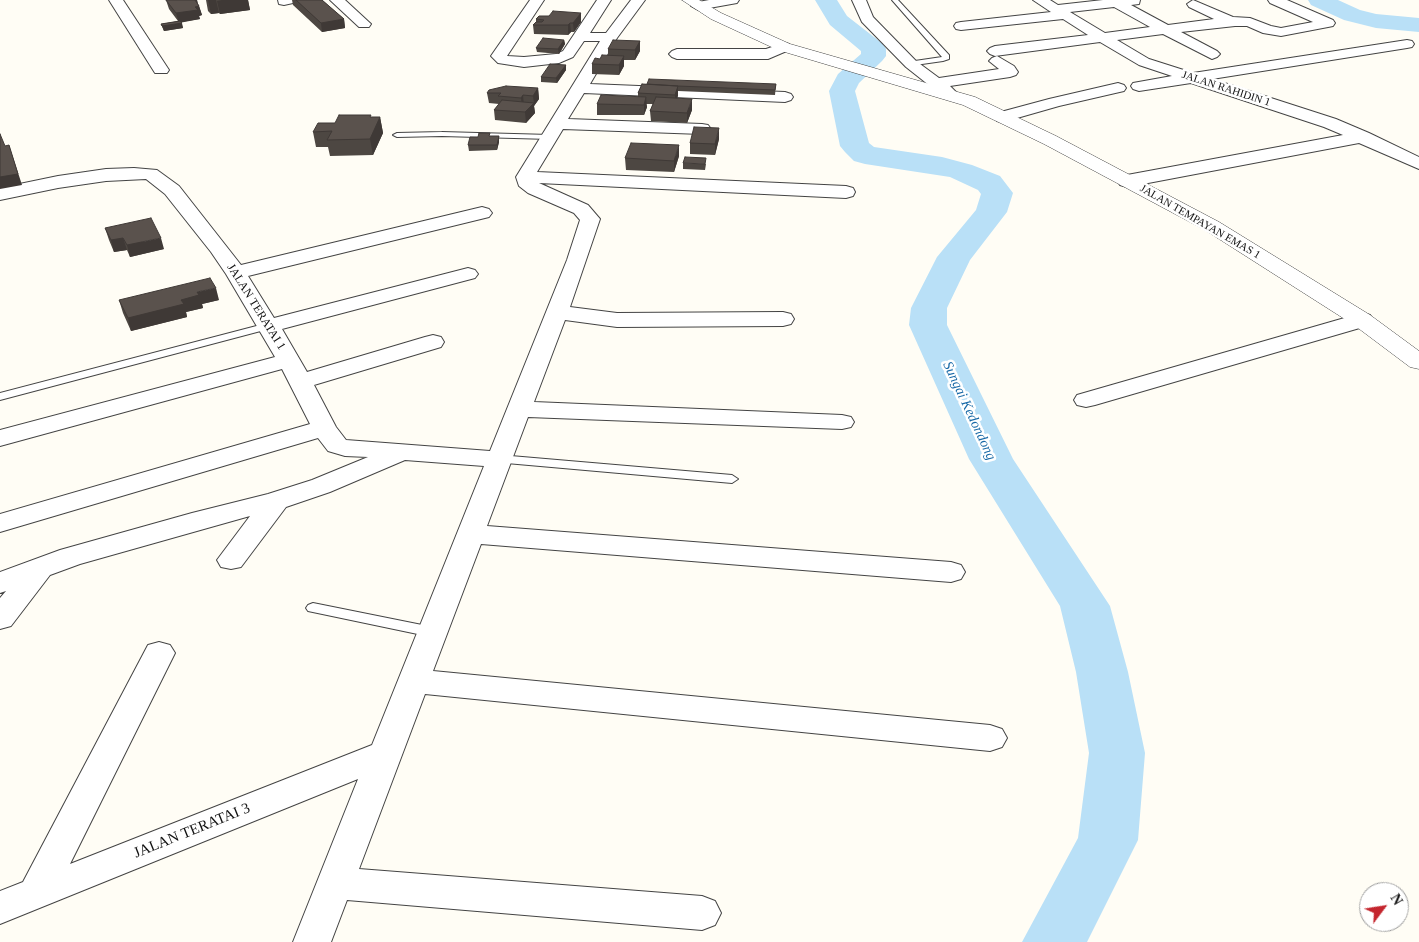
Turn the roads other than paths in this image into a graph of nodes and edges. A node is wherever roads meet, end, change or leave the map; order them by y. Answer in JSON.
{"nodes":[{"id":1,"x":116,"y":0,"type":"edge"},
{"id":2,"x":288,"y":0,"type":"edge"},
{"id":3,"x":337,"y":0,"type":"edge"},
{"id":4,"x":537,"y":0,"type":"edge"},
{"id":5,"x":604,"y":0,"type":"edge"},
{"id":6,"x":638,"y":0,"type":"edge"},
{"id":7,"x":732,"y":0,"type":"edge"},
{"id":8,"x":859,"y":0,"type":"edge"},
{"id":9,"x":895,"y":0,"type":"edge"},
{"id":10,"x":1040,"y":0,"type":"edge"},
{"id":11,"x":1139,"y":0,"type":"edge"},
{"id":12,"x":1275,"y":0,"type":"edge"},
{"id":13,"x":284,"y":1,"type":"edge"},
{"id":14,"x":693,"y":3,"type":"edge"},
{"id":15,"x":1116,"y":3,"type":"junction"},
{"id":16,"x":1194,"y":4,"type":"dead end"},
{"id":17,"x":1059,"y":12,"type":"junction"},
{"id":18,"x":1143,"y":16,"type":"junction"},
{"id":19,"x":1116,"y":20,"type":"dead end"},
{"id":20,"x":1230,"y":22,"type":"junction"},
{"id":21,"x":364,"y":24,"type":"dead end"},
{"id":22,"x":961,"y":26,"type":"dead end"},
{"id":23,"x":1168,"y":30,"type":"junction"},
{"id":24,"x":1101,"y":36,"type":"junction"},
{"id":25,"x":580,"y":37,"type":"junction"},
{"id":26,"x":610,"y":38,"type":"junction"},
{"id":27,"x":1267,"y":38,"type":"dead end"},
{"id":28,"x":1407,"y":44,"type":"dead end"},
{"id":29,"x":1034,"y":46,"type":"junction"},
{"id":30,"x":784,"y":48,"type":"junction"},
{"id":31,"x":677,"y":54,"type":"dead end"},
{"id":32,"x":1212,"y":54,"type":"dead end"},
{"id":33,"x":1059,"y":61,"type":"dead end"},
{"id":34,"x":911,"y":64,"type":"junction"},
{"id":35,"x":161,"y":70,"type":"dead end"},
{"id":36,"x":1190,"y":78,"type":"junction"},
{"id":37,"x":937,"y":83,"type":"junction"},
{"id":38,"x":1140,"y":86,"type":"dead end"},
{"id":39,"x":579,"y":88,"type":"junction"},
{"id":40,"x":1118,"y":88,"type":"dead end"},
{"id":41,"x":785,"y":97,"type":"dead end"},
{"id":42,"x":960,"y":98,"type":"junction"},
{"id":43,"x":1003,"y":117,"type":"junction"},
{"id":44,"x":702,"y":129,"type":"edge"},
{"id":45,"x":554,"y":131,"type":"junction"},
{"id":46,"x":397,"y":135,"type":"dead end"},
{"id":47,"x":1363,"y":137,"type":"junction"},
{"id":48,"x":1419,"y":164,"type":"edge"},
{"id":49,"x":525,"y":177,"type":"junction"},
{"id":50,"x":1127,"y":180,"type":"junction"},
{"id":51,"x":846,"y":192,"type":"dead end"},
{"id":52,"x":0,"y":194,"type":"edge"},
{"id":53,"x":482,"y":213,"type":"dead end"},
{"id":54,"x":236,"y":274,"type":"junction"},
{"id":55,"x":468,"y":274,"type":"dead end"},
{"id":56,"x":557,"y":312,"type":"junction"},
{"id":57,"x":783,"y":319,"type":"dead end"},
{"id":58,"x":1362,"y":320,"type":"junction"},
{"id":59,"x":268,"y":326,"type":"junction"},
{"id":60,"x":433,"y":342,"type":"dead end"},
{"id":61,"x":1414,"y":354,"type":"edge"},
{"id":62,"x":295,"y":371,"type":"junction"},
{"id":63,"x":0,"y":397,"type":"edge"},
{"id":64,"x":1086,"y":400,"type":"dead end"},
{"id":65,"x":519,"y":409,"type":"junction"},
{"id":66,"x":842,"y":422,"type":"dead end"},
{"id":67,"x":324,"y":428,"type":"junction"},
{"id":68,"x":0,"y":438,"type":"edge"},
{"id":69,"x":402,"y":452,"type":"junction"},
{"id":70,"x":499,"y":459,"type":"junction"},
{"id":71,"x":732,"y":479,"type":"dead end"},
{"id":72,"x":276,"y":501,"type":"junction"},
{"id":73,"x":0,"y":523,"type":"edge"},
{"id":74,"x":470,"y":534,"type":"junction"},
{"id":75,"x":231,"y":560,"type":"dead end"},
{"id":76,"x":41,"y":566,"type":"junction"},
{"id":77,"x":950,"y":572,"type":"dead end"},
{"id":78,"x":0,"y":582,"type":"edge"},
{"id":79,"x":312,"y":608,"type":"dead end"},
{"id":80,"x":0,"y":619,"type":"edge"},
{"id":81,"x":432,"y":632,"type":"junction"},
{"id":82,"x":159,"y":653,"type":"dead end"},
{"id":83,"x":412,"y":681,"type":"junction"},
{"id":84,"x":990,"y":738,"type":"dead end"},
{"id":85,"x":384,"y":754,"type":"junction"},
{"id":86,"x":336,"y":883,"type":"junction"},
{"id":87,"x":36,"y":894,"type":"junction"},
{"id":88,"x":0,"y":908,"type":"edge"},
{"id":89,"x":702,"y":913,"type":"dead end"},
{"id":90,"x":312,"y":942,"type":"edge"}],
"edges":[{"from":1,"to":35,"type":"street"},
{"from":2,"to":13,"type":"street"},
{"from":3,"to":21,"type":"street"},
{"from":4,"to":25,"type":"street"},
{"from":5,"to":25,"type":"street"},
{"from":6,"to":26,"type":"street"},
{"from":7,"to":14,"type":"street"},
{"from":8,"to":34,"type":"street","name":"JALAN TEMPAYAN EMAS 1"},
{"from":9,"to":34,"type":"lane"},
{"from":10,"to":17,"type":"street","name":"JALAN RAHIDIN 1"},
{"from":11,"to":15,"type":"street"},
{"from":12,"to":20,"type":"street"},
{"from":14,"to":30,"type":"street"},
{"from":15,"to":17,"type":"street"},
{"from":15,"to":18,"type":"street"},
{"from":16,"to":20,"type":"street"},
{"from":17,"to":22,"type":"street"},
{"from":17,"to":24,"type":"street","name":"JALAN RAHIDIN 1"},
{"from":18,"to":19,"type":"street"},
{"from":18,"to":23,"type":"street"},
{"from":20,"to":23,"type":"street"},
{"from":20,"to":27,"type":"street"},
{"from":23,"to":24,"type":"street"},
{"from":23,"to":32,"type":"street"},
{"from":24,"to":29,"type":"street"},
{"from":24,"to":36,"type":"street","name":"JALAN RAHIDIN 1"},
{"from":25,"to":26,"type":"street"},
{"from":26,"to":39,"type":"street"},
{"from":28,"to":36,"type":"street"},
{"from":29,"to":33,"type":"street"},
{"from":29,"to":37,"type":"street"},
{"from":30,"to":31,"type":"street"},
{"from":30,"to":42,"type":"street"},
{"from":34,"to":37,"type":"street","name":"JALAN TEMPAYAN EMAS 1"},
{"from":36,"to":38,"type":"street"},
{"from":36,"to":47,"type":"street","name":"JALAN RAHIDIN 1"},
{"from":37,"to":42,"type":"street","name":"JALAN TEMPAYAN EMAS 1"},
{"from":39,"to":41,"type":"street"},
{"from":39,"to":45,"type":"street"},
{"from":40,"to":43,"type":"street"},
{"from":42,"to":43,"type":"street","name":"JALAN TEMPAYAN EMAS 1"},
{"from":43,"to":50,"type":"street","name":"JALAN TEMPAYAN EMAS 1"},
{"from":44,"to":45,"type":"street"},
{"from":45,"to":46,"type":"lane"},
{"from":45,"to":49,"type":"street"},
{"from":47,"to":48,"type":"street","name":"JALAN RAHIDIN 1"},
{"from":47,"to":50,"type":"street"},
{"from":49,"to":51,"type":"street"},
{"from":49,"to":56,"type":"street"},
{"from":50,"to":58,"type":"street","name":"JALAN TEMPAYAN EMAS 1"},
{"from":52,"to":54,"type":"street","name":"JALAN TERATAI 1"},
{"from":53,"to":54,"type":"street"},
{"from":54,"to":59,"type":"street","name":"JALAN TERATAI 1"},
{"from":55,"to":59,"type":"street"},
{"from":56,"to":57,"type":"street"},
{"from":56,"to":65,"type":"street"},
{"from":58,"to":61,"type":"street","name":"JALAN TEMPAYAN EMAS 1"},
{"from":58,"to":64,"type":"street"},
{"from":59,"to":62,"type":"street","name":"JALAN TERATAI 1"},
{"from":59,"to":63,"type":"lane"},
{"from":60,"to":62,"type":"street"},
{"from":62,"to":67,"type":"street","name":"JALAN TERATAI 1"},
{"from":62,"to":68,"type":"street"},
{"from":65,"to":66,"type":"street"},
{"from":65,"to":70,"type":"street"},
{"from":67,"to":69,"type":"street","name":"JALAN TERATAI 1"},
{"from":67,"to":73,"type":"street"},
{"from":69,"to":70,"type":"street","name":"JALAN TERATAI 1"},
{"from":69,"to":72,"type":"street"},
{"from":70,"to":71,"type":"lane"},
{"from":70,"to":74,"type":"street"},
{"from":72,"to":75,"type":"street"},
{"from":72,"to":76,"type":"street"},
{"from":74,"to":77,"type":"street"},
{"from":74,"to":81,"type":"street"},
{"from":76,"to":78,"type":"street"},
{"from":76,"to":80,"type":"street"},
{"from":79,"to":81,"type":"lane"},
{"from":81,"to":83,"type":"street"},
{"from":82,"to":87,"type":"street"},
{"from":83,"to":84,"type":"street"},
{"from":83,"to":85,"type":"street"},
{"from":85,"to":86,"type":"street"},
{"from":85,"to":87,"type":"street","name":"JALAN TERATAI 3"},
{"from":86,"to":89,"type":"street"},
{"from":86,"to":90,"type":"street"},
{"from":87,"to":88,"type":"street","name":"JALAN TERATAI 3"}]}
